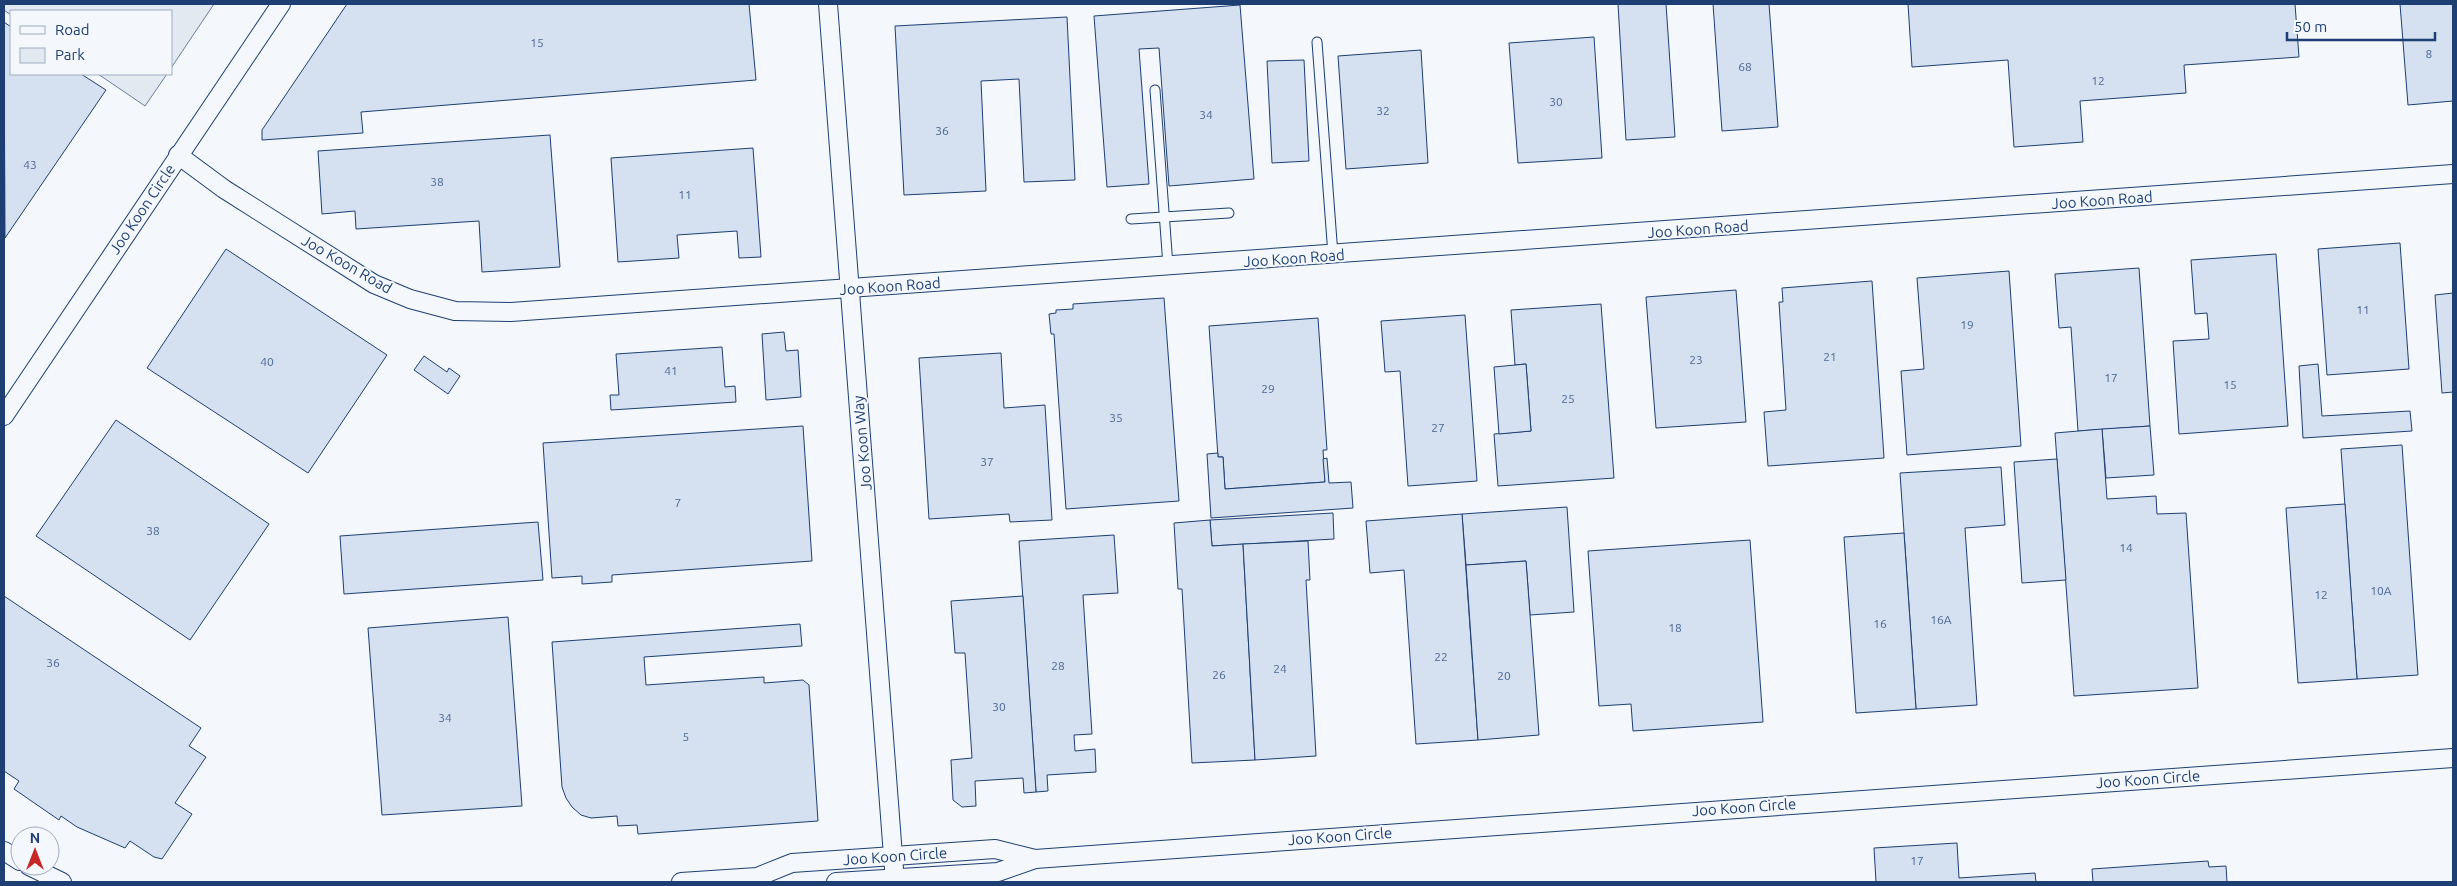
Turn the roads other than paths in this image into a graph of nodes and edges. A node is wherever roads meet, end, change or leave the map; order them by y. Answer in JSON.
{"nodes":[{"id":1,"x":281,"y":4,"type":"edge"},
{"id":2,"x":828,"y":4,"type":"edge"},
{"id":3,"x":1317,"y":42,"type":"dead end"},
{"id":4,"x":1155,"y":90,"type":"dead end"},
{"id":5,"x":178,"y":155,"type":"junction"},
{"id":6,"x":2453,"y":174,"type":"edge"},
{"id":7,"x":1229,"y":213,"type":"dead end"},
{"id":8,"x":1164,"y":217,"type":"junction"},
{"id":9,"x":1131,"y":219,"type":"dead end"},
{"id":10,"x":1334,"y":255,"type":"junction"},
{"id":11,"x":1168,"y":266,"type":"junction"},
{"id":12,"x":849,"y":290,"type":"junction"},
{"id":13,"x":4,"y":416,"type":"edge"},
{"id":14,"x":2453,"y":758,"type":"edge"},
{"id":15,"x":893,"y":856,"type":"junction"},
{"id":16,"x":1035,"y":859,"type":"junction"},
{"id":17,"x":50,"y":876,"type":"edge"},
{"id":18,"x":757,"y":877,"type":"junction"},
{"id":19,"x":895,"y":880,"type":"edge"},
{"id":20,"x":62,"y":882,"type":"edge"},
{"id":21,"x":681,"y":882,"type":"edge"},
{"id":22,"x":780,"y":882,"type":"edge"},
{"id":23,"x":836,"y":882,"type":"edge"}],
"edges":[{"from":1,"to":5,"type":"street","name":"Joo Koon Circle"},
{"from":2,"to":12,"type":"street","name":"Joo Koon Way"},
{"from":3,"to":10,"type":"lane"},
{"from":4,"to":8,"type":"lane"},
{"from":5,"to":12,"type":"street","name":"Joo Koon Road"},
{"from":5,"to":13,"type":"street","name":"Joo Koon Circle"},
{"from":6,"to":10,"type":"street","name":"Joo Koon Road"},
{"from":7,"to":8,"type":"lane"},
{"from":8,"to":9,"type":"lane"},
{"from":8,"to":11,"type":"lane"},
{"from":10,"to":11,"type":"street","name":"Joo Koon Road"},
{"from":11,"to":12,"type":"street","name":"Joo Koon Road"},
{"from":12,"to":15,"type":"street","name":"Joo Koon Way"},
{"from":14,"to":16,"type":"street","name":"Joo Koon Circle"},
{"from":15,"to":16,"type":"street","name":"Joo Koon Circle"},
{"from":15,"to":18,"type":"street","name":"Joo Koon Circle"},
{"from":15,"to":19,"type":"street","name":"Joo Koon Way"},
{"from":16,"to":19,"type":"street","name":"Joo Koon Circle"},
{"from":17,"to":20,"type":"street"},
{"from":18,"to":21,"type":"street","name":"Joo Koon Circle"},
{"from":18,"to":22,"type":"street","name":"Joo Koon Circle"},
{"from":19,"to":23,"type":"street","name":"Joo Koon Circle"}]}
